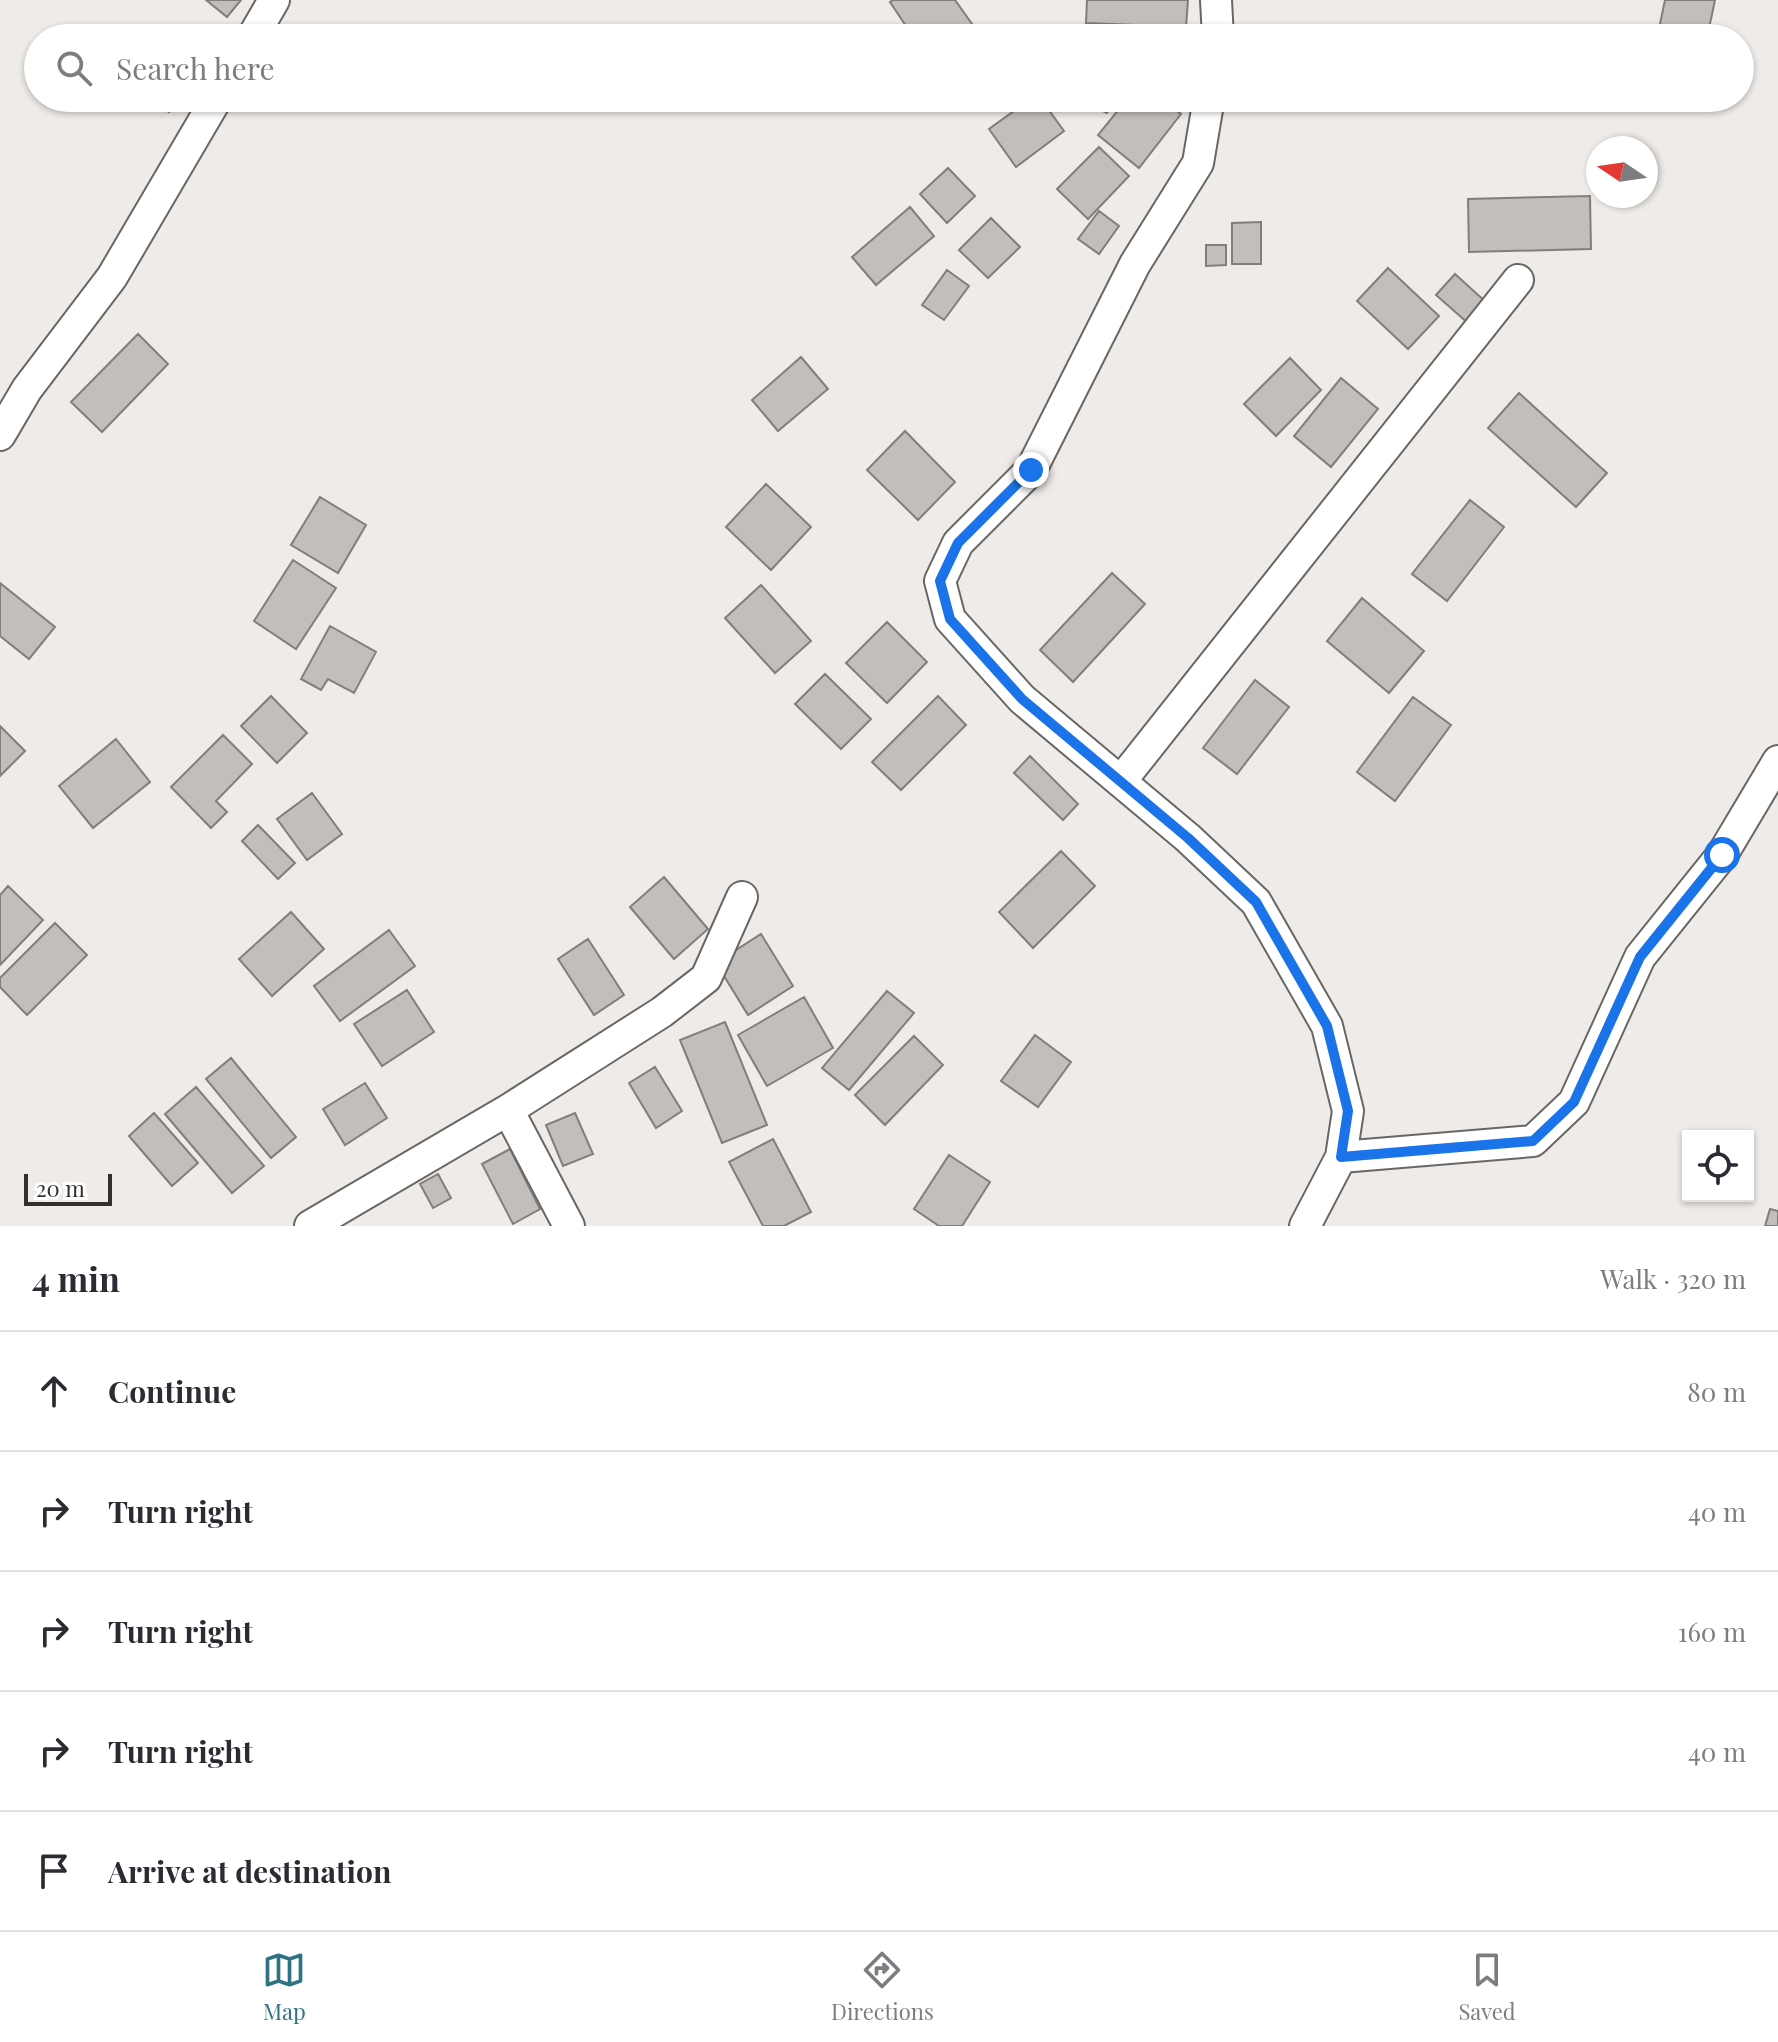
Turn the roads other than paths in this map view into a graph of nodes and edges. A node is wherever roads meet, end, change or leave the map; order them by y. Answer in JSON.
{"nodes":[{"id":1,"x":274,"y":0,"type":"edge"},
{"id":2,"x":1216,"y":0,"type":"edge"},
{"id":3,"x":260,"y":24,"type":"edge"},
{"id":4,"x":1217,"y":24,"type":"edge"},
{"id":5,"x":209,"y":112,"type":"edge"},
{"id":6,"x":1207,"y":112,"type":"edge"},
{"id":7,"x":1518,"y":280,"type":"dead end"},
{"id":8,"x":0,"y":435,"type":"edge"},
{"id":9,"x":1778,"y":761,"type":"edge"},
{"id":10,"x":1121,"y":781,"type":"junction"},
{"id":11,"x":742,"y":897,"type":"dead end"},
{"id":12,"x":508,"y":1110,"type":"junction"},
{"id":13,"x":1341,"y":1157,"type":"junction"},
{"id":14,"x":310,"y":1226,"type":"edge"},
{"id":15,"x":569,"y":1226,"type":"edge"},
{"id":16,"x":1305,"y":1226,"type":"edge"}],
"edges":[{"from":1,"to":3,"type":"street"},
{"from":2,"to":4,"type":"street"},
{"from":5,"to":8,"type":"street"},
{"from":6,"to":10,"type":"street"},
{"from":7,"to":10,"type":"street"},
{"from":9,"to":13,"type":"street"},
{"from":10,"to":13,"type":"street"},
{"from":11,"to":12,"type":"street"},
{"from":12,"to":14,"type":"street"},
{"from":12,"to":15,"type":"street"},
{"from":13,"to":16,"type":"street"}]}
